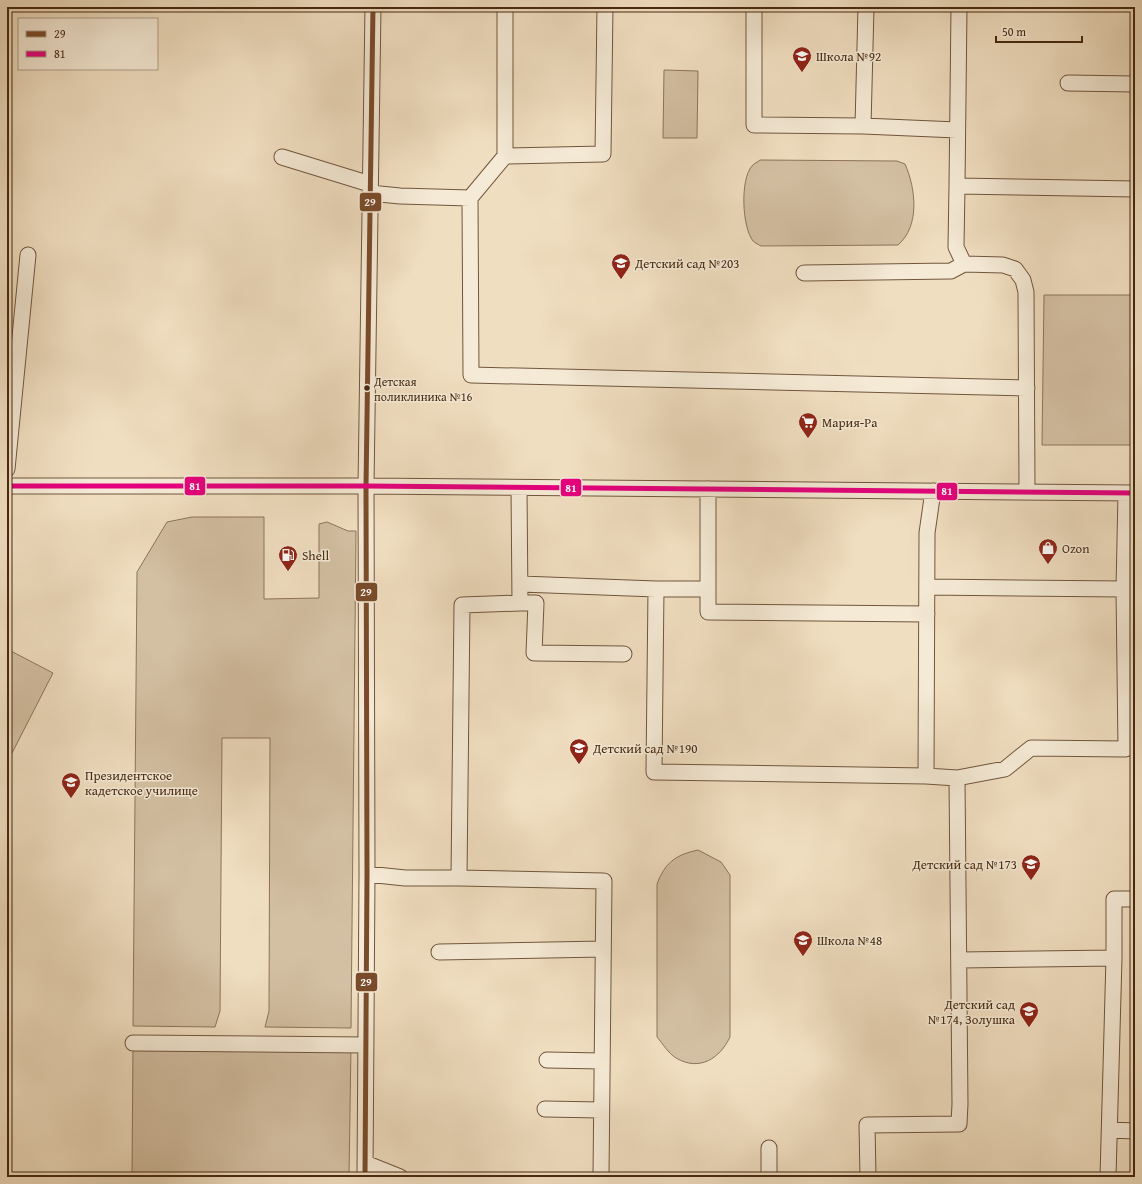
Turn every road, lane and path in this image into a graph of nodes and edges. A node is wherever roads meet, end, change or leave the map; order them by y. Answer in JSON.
{"nodes":[{"id":1,"x":373,"y":7,"type":"edge"},
{"id":2,"x":505,"y":7,"type":"edge"},
{"id":3,"x":605,"y":7,"type":"edge"},
{"id":4,"x":754,"y":7,"type":"edge"},
{"id":5,"x":866,"y":7,"type":"edge"},
{"id":6,"x":959,"y":7,"type":"edge"},
{"id":7,"x":1068,"y":83,"type":"dead end"},
{"id":8,"x":1135,"y":84,"type":"edge"},
{"id":9,"x":863,"y":126,"type":"junction"},
{"id":10,"x":957,"y":130,"type":"junction"},
{"id":11,"x":505,"y":156,"type":"junction"},
{"id":12,"x":282,"y":157,"type":"dead end"},
{"id":13,"x":957,"y":186,"type":"junction"},
{"id":14,"x":370,"y":189,"type":"junction"},
{"id":15,"x":1135,"y":189,"type":"edge"},
{"id":16,"x":470,"y":198,"type":"junction"},
{"id":17,"x":28,"y":255,"type":"dead end"},
{"id":18,"x":964,"y":264,"type":"junction"},
{"id":19,"x":804,"y":273,"type":"dead end"},
{"id":20,"x":1027,"y":388,"type":"junction"},
{"id":21,"x":7,"y":469,"type":"edge"},
{"id":22,"x":7,"y":486,"type":"edge"},
{"id":23,"x":366,"y":486,"type":"junction"},
{"id":24,"x":519,"y":488,"type":"junction"},
{"id":25,"x":708,"y":489,"type":"junction"},
{"id":26,"x":934,"y":491,"type":"junction"},
{"id":27,"x":1027,"y":492,"type":"junction"},
{"id":28,"x":1131,"y":493,"type":"edge"},
{"id":29,"x":520,"y":584,"type":"junction"},
{"id":30,"x":927,"y":586,"type":"junction"},
{"id":31,"x":656,"y":589,"type":"junction"},
{"id":32,"x":708,"y":589,"type":"junction"},
{"id":33,"x":1124,"y":589,"type":"junction"},
{"id":34,"x":520,"y":603,"type":"junction"},
{"id":35,"x":927,"y":614,"type":"junction"},
{"id":36,"x":624,"y":654,"type":"dead end"},
{"id":37,"x":926,"y":776,"type":"junction"},
{"id":38,"x":957,"y":778,"type":"junction"},
{"id":39,"x":367,"y":874,"type":"junction"},
{"id":40,"x":458,"y":878,"type":"junction"},
{"id":41,"x":1135,"y":899,"type":"edge"},
{"id":42,"x":603,"y":949,"type":"junction"},
{"id":43,"x":439,"y":952,"type":"dead end"},
{"id":44,"x":1114,"y":958,"type":"junction"},
{"id":45,"x":959,"y":960,"type":"junction"},
{"id":46,"x":133,"y":1044,"type":"dead end"},
{"id":47,"x":366,"y":1045,"type":"junction"},
{"id":48,"x":547,"y":1060,"type":"dead end"},
{"id":49,"x":602,"y":1061,"type":"junction"},
{"id":50,"x":545,"y":1109,"type":"dead end"},
{"id":51,"x":601,"y":1110,"type":"junction"},
{"id":52,"x":1110,"y":1130,"type":"junction"},
{"id":53,"x":1135,"y":1131,"type":"edge"},
{"id":54,"x":769,"y":1148,"type":"dead end"},
{"id":55,"x":365,"y":1170,"type":"edge"},
{"id":56,"x":400,"y":1177,"type":"edge"},
{"id":57,"x":601,"y":1177,"type":"edge"},
{"id":58,"x":769,"y":1177,"type":"edge"},
{"id":59,"x":868,"y":1177,"type":"edge"},
{"id":60,"x":1108,"y":1177,"type":"edge"}],
"edges":[{"from":1,"to":14,"type":"street"},
{"from":2,"to":11,"type":"street"},
{"from":3,"to":11,"type":"street"},
{"from":4,"to":9,"type":"street"},
{"from":5,"to":9,"type":"street"},
{"from":6,"to":10,"type":"street"},
{"from":7,"to":8,"type":"street"},
{"from":9,"to":10,"type":"street"},
{"from":10,"to":13,"type":"street"},
{"from":11,"to":16,"type":"street"},
{"from":12,"to":14,"type":"street"},
{"from":13,"to":15,"type":"street"},
{"from":13,"to":18,"type":"street"},
{"from":14,"to":16,"type":"street"},
{"from":14,"to":23,"type":"street"},
{"from":16,"to":20,"type":"street"},
{"from":17,"to":21,"type":"street"},
{"from":18,"to":19,"type":"street"},
{"from":18,"to":20,"type":"street"},
{"from":20,"to":27,"type":"street"},
{"from":22,"to":23,"type":"street"},
{"from":23,"to":24,"type":"street"},
{"from":23,"to":39,"type":"street"},
{"from":24,"to":25,"type":"street"},
{"from":24,"to":29,"type":"street"},
{"from":25,"to":26,"type":"street"},
{"from":25,"to":32,"type":"street"},
{"from":26,"to":27,"type":"street"},
{"from":26,"to":30,"type":"street"},
{"from":27,"to":28,"type":"street"},
{"from":28,"to":33,"type":"street"},
{"from":29,"to":31,"type":"street"},
{"from":29,"to":34,"type":"street"},
{"from":30,"to":33,"type":"street"},
{"from":30,"to":35,"type":"street"},
{"from":31,"to":32,"type":"street"},
{"from":31,"to":37,"type":"street"},
{"from":32,"to":35,"type":"street"},
{"from":33,"to":38,"type":"street"},
{"from":34,"to":36,"type":"street"},
{"from":34,"to":40,"type":"street"},
{"from":35,"to":37,"type":"street"},
{"from":37,"to":38,"type":"street"},
{"from":38,"to":45,"type":"street"},
{"from":39,"to":40,"type":"street"},
{"from":39,"to":47,"type":"street"},
{"from":40,"to":42,"type":"street"},
{"from":41,"to":44,"type":"street"},
{"from":42,"to":43,"type":"street"},
{"from":42,"to":49,"type":"street"},
{"from":44,"to":45,"type":"street"},
{"from":44,"to":52,"type":"street"},
{"from":45,"to":59,"type":"street"},
{"from":46,"to":47,"type":"street"},
{"from":47,"to":55,"type":"street"},
{"from":48,"to":49,"type":"street"},
{"from":49,"to":51,"type":"street"},
{"from":50,"to":51,"type":"street"},
{"from":51,"to":57,"type":"street"},
{"from":52,"to":53,"type":"street"},
{"from":52,"to":60,"type":"street"},
{"from":54,"to":58,"type":"street"},
{"from":55,"to":56,"type":"street"}]}
